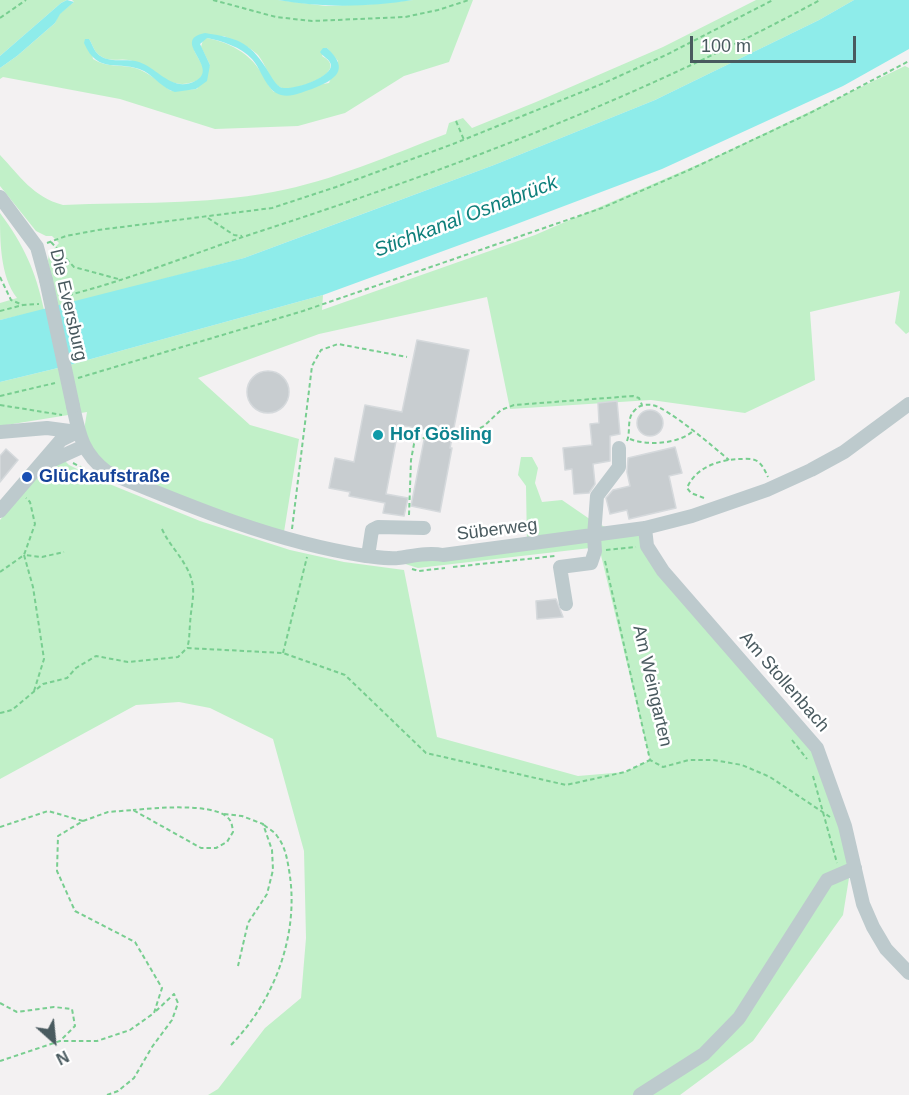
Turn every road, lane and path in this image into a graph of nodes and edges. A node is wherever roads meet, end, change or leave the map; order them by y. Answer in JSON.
{"nodes":[{"id":1,"x":27,"y":0,"type":"edge"},
{"id":2,"x":213,"y":0,"type":"edge"},
{"id":3,"x":469,"y":0,"type":"edge"},
{"id":4,"x":773,"y":0,"type":"edge"},
{"id":5,"x":820,"y":0,"type":"edge"},
{"id":6,"x":0,"y":18,"type":"edge"},
{"id":7,"x":909,"y":61,"type":"edge"},
{"id":8,"x":456,"y":121,"type":"dead end"},
{"id":9,"x":464,"y":140,"type":"junction"},
{"id":10,"x":0,"y":197,"type":"edge"},
{"id":11,"x":206,"y":216,"type":"junction"},
{"id":12,"x":245,"y":237,"type":"junction"},
{"id":13,"x":51,"y":242,"type":"junction"},
{"id":14,"x":37,"y":247,"type":"junction"},
{"id":15,"x":0,"y":277,"type":"edge"},
{"id":16,"x":124,"y":280,"type":"junction"},
{"id":17,"x":56,"y":298,"type":"dead end"},
{"id":18,"x":45,"y":302,"type":"dead end"},
{"id":19,"x":23,"y":305,"type":"junction"},
{"id":20,"x":0,"y":311,"type":"edge"},
{"id":21,"x":407,"y":357,"type":"dead end"},
{"id":22,"x":76,"y":378,"type":"dead end"},
{"id":23,"x":54,"y":383,"type":"dead end"},
{"id":24,"x":0,"y":396,"type":"edge"},
{"id":25,"x":909,"y":404,"type":"edge"},
{"id":26,"x":0,"y":405,"type":"edge"},
{"id":27,"x":642,"y":405,"type":"junction"},
{"id":28,"x":74,"y":410,"type":"junction"},
{"id":29,"x":693,"y":431,"type":"junction"},
{"id":30,"x":0,"y":432,"type":"edge"},
{"id":31,"x":77,"y":432,"type":"junction"},
{"id":32,"x":624,"y":443,"type":"junction"},
{"id":33,"x":84,"y":446,"type":"junction"},
{"id":34,"x":68,"y":455,"type":"junction"},
{"id":35,"x":729,"y":460,"type":"junction"},
{"id":36,"x":36,"y":468,"type":"junction"},
{"id":37,"x":94,"y":474,"type":"dead end"},
{"id":38,"x":773,"y":487,"type":"junction"},
{"id":39,"x":17,"y":489,"type":"junction"},
{"id":40,"x":712,"y":509,"type":"junction"},
{"id":41,"x":0,"y":511,"type":"edge"},
{"id":42,"x":424,"y":528,"type":"joint"},
{"id":43,"x":645,"y":528,"type":"junction"},
{"id":44,"x":162,"y":529,"type":"dead end"},
{"id":45,"x":594,"y":536,"type":"junction"},
{"id":46,"x":290,"y":539,"type":"junction"},
{"id":47,"x":311,"y":545,"type":"junction"},
{"id":48,"x":648,"y":546,"type":"junction"},
{"id":49,"x":599,"y":550,"type":"junction"},
{"id":50,"x":64,"y":552,"type":"dead end"},
{"id":51,"x":24,"y":555,"type":"junction"},
{"id":52,"x":560,"y":555,"type":"dead end"},
{"id":53,"x":368,"y":556,"type":"junction"},
{"id":54,"x":409,"y":568,"type":"dead end"},
{"id":55,"x":0,"y":572,"type":"edge"},
{"id":56,"x":566,"y":604,"type":"dead end"},
{"id":57,"x":187,"y":648,"type":"junction"},
{"id":58,"x":283,"y":653,"type":"junction"},
{"id":59,"x":34,"y":691,"type":"junction"},
{"id":60,"x":0,"y":713,"type":"edge"},
{"id":61,"x":792,"y":740,"type":"dead end"},
{"id":62,"x":650,"y":760,"type":"junction"},
{"id":63,"x":809,"y":766,"type":"dead end"},
{"id":64,"x":812,"y":774,"type":"dead end"},
{"id":65,"x":133,"y":810,"type":"junction"},
{"id":66,"x":823,"y":813,"type":"junction"},
{"id":67,"x":224,"y":814,"type":"junction"},
{"id":68,"x":83,"y":821,"type":"junction"},
{"id":69,"x":263,"y":824,"type":"junction"},
{"id":70,"x":845,"y":826,"type":"junction"},
{"id":71,"x":0,"y":827,"type":"edge"},
{"id":72,"x":855,"y":868,"type":"junction"},
{"id":73,"x":840,"y":874,"type":"junction"},
{"id":74,"x":238,"y":966,"type":"dead end"},
{"id":75,"x":909,"y":973,"type":"edge"},
{"id":76,"x":0,"y":1003,"type":"edge"},
{"id":77,"x":154,"y":1013,"type":"junction"},
{"id":78,"x":60,"y":1041,"type":"junction"},
{"id":79,"x":231,"y":1045,"type":"dead end"},
{"id":80,"x":0,"y":1061,"type":"edge"},
{"id":81,"x":107,"y":1095,"type":"edge"},
{"id":82,"x":640,"y":1095,"type":"edge"}],
"edges":[{"from":1,"to":6,"type":"path"},
{"from":2,"to":3,"type":"path"},
{"from":4,"to":9,"type":"path"},
{"from":5,"to":12,"type":"path"},
{"from":7,"to":22,"type":"path"},
{"from":8,"to":9,"type":"path"},
{"from":9,"to":11,"type":"path"},
{"from":10,"to":14,"type":"street","name":"Die Eversburg"},
{"from":11,"to":12,"type":"path"},
{"from":11,"to":13,"type":"path"},
{"from":12,"to":16,"type":"path"},
{"from":13,"to":14,"type":"path"},
{"from":13,"to":16,"type":"path"},
{"from":14,"to":28,"type":"street","name":"Die Eversburg","bridge":true},
{"from":15,"to":19,"type":"path"},
{"from":16,"to":17,"type":"path"},
{"from":18,"to":19,"type":"path"},
{"from":19,"to":20,"type":"path"},
{"from":21,"to":46,"type":"path"},
{"from":23,"to":24,"type":"path"},
{"from":25,"to":38,"type":"street","name":"Süberweg"},
{"from":26,"to":28,"type":"path"},
{"from":27,"to":29,"type":"path"},
{"from":27,"to":32,"type":"path"},
{"from":27,"to":42,"type":"path"},
{"from":28,"to":31,"type":"street","name":"Die Eversburg"},
{"from":29,"to":32,"type":"path"},
{"from":29,"to":35,"type":"path"},
{"from":30,"to":31,"type":"street"},
{"from":31,"to":33,"type":"street","name":"Süberweg"},
{"from":31,"to":36,"type":"street"},
{"from":32,"to":45,"type":"street"},
{"from":33,"to":34,"type":"street"},
{"from":33,"to":46,"type":"street","name":"Süberweg"},
{"from":34,"to":36,"type":"street"},
{"from":34,"to":37,"type":"path"},
{"from":35,"to":38,"type":"path"},
{"from":35,"to":40,"type":"path"},
{"from":36,"to":39,"type":"street"},
{"from":38,"to":40,"type":"street","name":"Süberweg"},
{"from":39,"to":41,"type":"street"},
{"from":39,"to":51,"type":"path"},
{"from":40,"to":43,"type":"street","name":"Süberweg"},
{"from":42,"to":53,"type":"street"},
{"from":43,"to":45,"type":"street","name":"Süberweg"},
{"from":43,"to":48,"type":"street","name":"Am Stollenbach"},
{"from":44,"to":57,"type":"path"},
{"from":45,"to":49,"type":"street"},
{"from":45,"to":53,"type":"street","name":"Süberweg"},
{"from":46,"to":47,"type":"street","name":"Süberweg"},
{"from":47,"to":53,"type":"street","name":"Süberweg"},
{"from":47,"to":58,"type":"path"},
{"from":48,"to":49,"type":"path"},
{"from":48,"to":70,"type":"street","name":"Am Stollenbach"},
{"from":49,"to":56,"type":"street"},
{"from":49,"to":62,"type":"path","name":"Am Weingarten"},
{"from":50,"to":51,"type":"path"},
{"from":51,"to":55,"type":"path"},
{"from":51,"to":59,"type":"path"},
{"from":52,"to":54,"type":"path"},
{"from":57,"to":58,"type":"path"},
{"from":57,"to":59,"type":"path"},
{"from":58,"to":62,"type":"path"},
{"from":59,"to":60,"type":"path"},
{"from":61,"to":63,"type":"path"},
{"from":62,"to":66,"type":"path","name":"Am Weingarten"},
{"from":64,"to":66,"type":"path"},
{"from":65,"to":67,"type":"path"},
{"from":65,"to":67,"type":"path"},
{"from":65,"to":68,"type":"path"},
{"from":66,"to":70,"type":"path","name":"Am Weingarten"},
{"from":66,"to":73,"type":"path"},
{"from":67,"to":69,"type":"path"},
{"from":68,"to":71,"type":"path"},
{"from":68,"to":77,"type":"path"},
{"from":69,"to":74,"type":"path"},
{"from":69,"to":79,"type":"path"},
{"from":70,"to":72,"type":"street","name":"Am Stollenbach"},
{"from":72,"to":73,"type":"street"},
{"from":72,"to":75,"type":"street","name":"Am Stollenbach"},
{"from":73,"to":82,"type":"street"},
{"from":76,"to":78,"type":"path"},
{"from":77,"to":78,"type":"path"},
{"from":77,"to":81,"type":"path"},
{"from":78,"to":80,"type":"path"}]}
